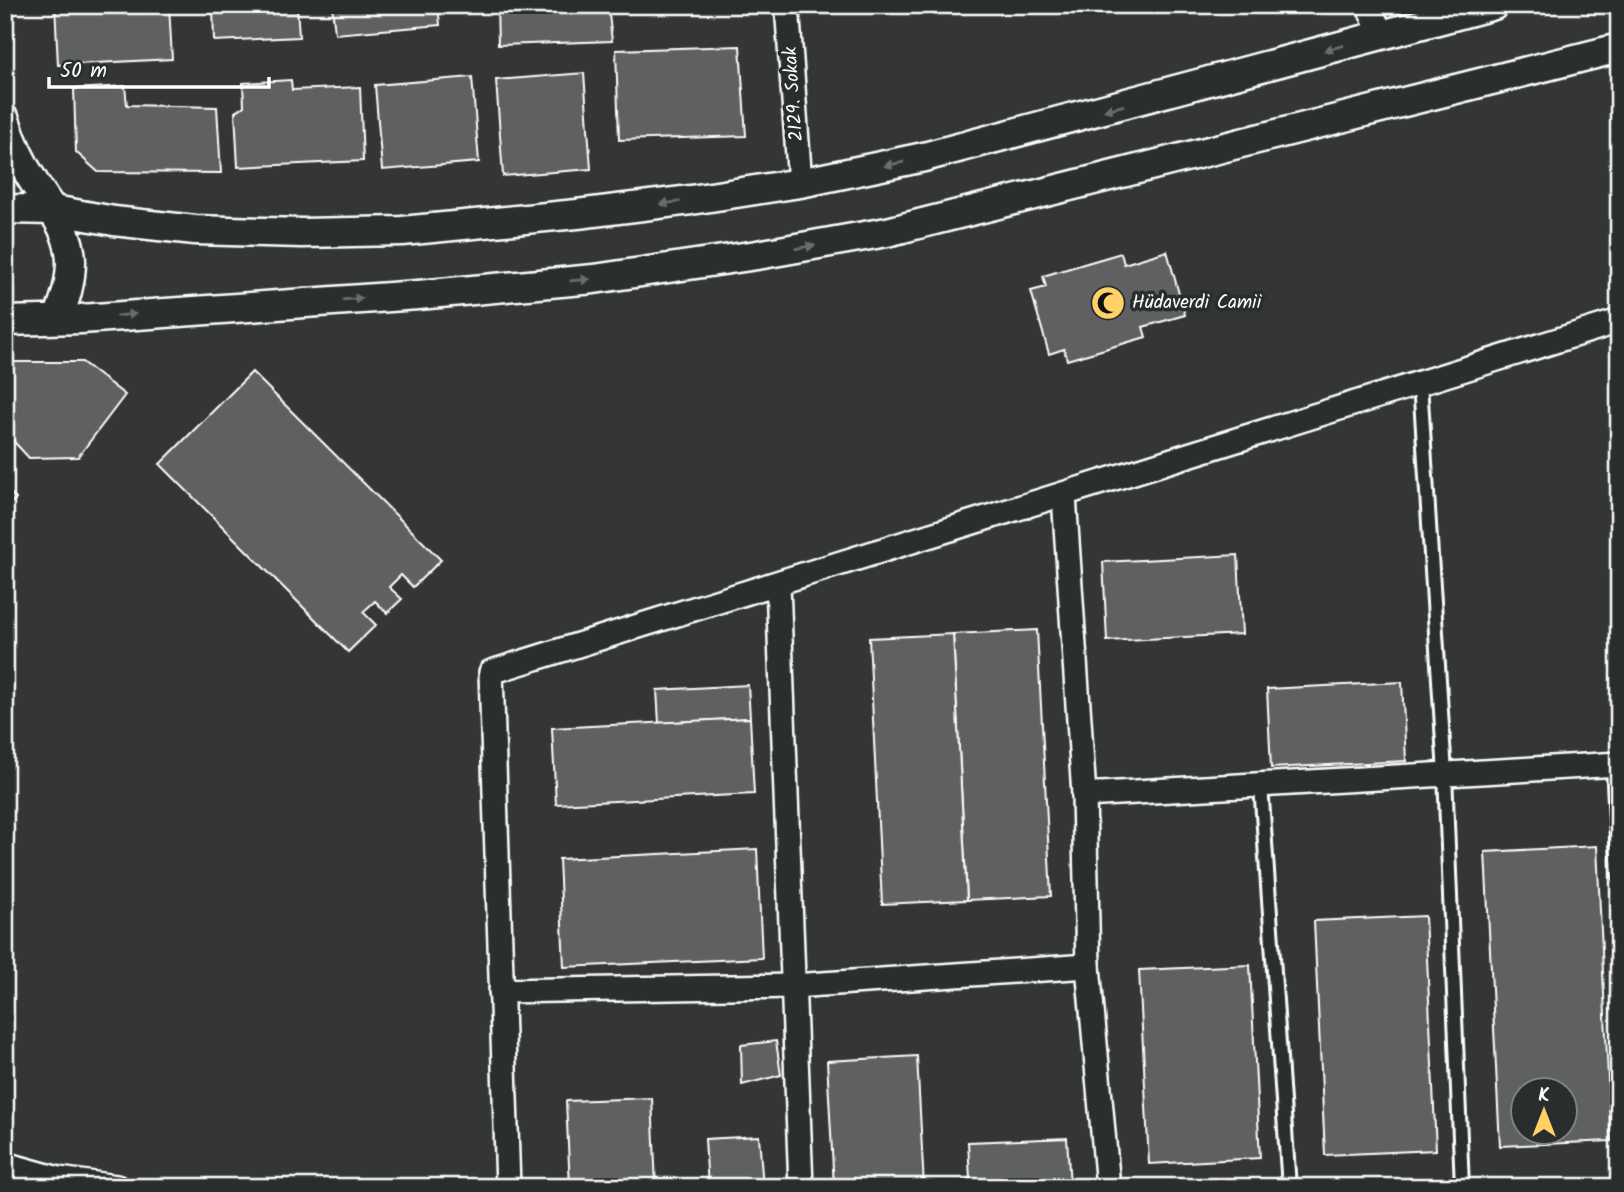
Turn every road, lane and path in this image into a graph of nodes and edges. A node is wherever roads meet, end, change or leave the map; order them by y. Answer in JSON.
{"nodes":[{"id":1,"x":787,"y":5,"type":"edge"},
{"id":2,"x":1368,"y":5,"type":"edge"},
{"id":3,"x":1494,"y":5,"type":"edge"},
{"id":4,"x":1382,"y":35,"type":"junction"},
{"id":5,"x":1619,"y":48,"type":"edge"},
{"id":6,"x":5,"y":120,"type":"edge"},
{"id":7,"x":800,"y":183,"type":"junction"},
{"id":8,"x":5,"y":209,"type":"edge"},
{"id":9,"x":54,"y":210,"type":"junction"},
{"id":10,"x":58,"y":319,"type":"junction"},
{"id":11,"x":1619,"y":321,"type":"edge"},
{"id":12,"x":11,"y":326,"type":"edge"},
{"id":13,"x":1420,"y":383,"type":"junction"},
{"id":14,"x":1063,"y":496,"type":"junction"},
{"id":15,"x":778,"y":584,"type":"junction"},
{"id":16,"x":1616,"y":765,"type":"edge"},
{"id":17,"x":1445,"y":774,"type":"junction"},
{"id":18,"x":1261,"y":785,"type":"junction"},
{"id":19,"x":1084,"y":795,"type":"junction"},
{"id":20,"x":1619,"y":876,"type":"edge"},
{"id":21,"x":1088,"y":966,"type":"junction"},
{"id":22,"x":793,"y":986,"type":"junction"},
{"id":23,"x":501,"y":991,"type":"junction"},
{"id":24,"x":5,"y":1164,"type":"edge"},
{"id":25,"x":117,"y":1187,"type":"edge"},
{"id":26,"x":508,"y":1187,"type":"edge"},
{"id":27,"x":801,"y":1187,"type":"edge"},
{"id":28,"x":1108,"y":1187,"type":"edge"},
{"id":29,"x":1289,"y":1187,"type":"edge"},
{"id":30,"x":1462,"y":1187,"type":"edge"}],
"edges":[{"from":1,"to":7,"type":"street","name":"2129. Sokak"},
{"from":2,"to":4,"type":"street"},
{"from":3,"to":4,"type":"street"},
{"from":4,"to":7,"type":"street","one_way":true},
{"from":10,"to":5,"type":"street","one_way":true},
{"from":6,"to":9,"type":"street"},
{"from":7,"to":9,"type":"street","one_way":true},
{"from":8,"to":9,"type":"street"},
{"from":9,"to":10,"type":"street"},
{"from":10,"to":12,"type":"street"},
{"from":11,"to":13,"type":"street"},
{"from":13,"to":14,"type":"street"},
{"from":13,"to":17,"type":"lane"},
{"from":14,"to":15,"type":"street"},
{"from":14,"to":19,"type":"street"},
{"from":15,"to":22,"type":"street"},
{"from":15,"to":23,"type":"street"},
{"from":16,"to":17,"type":"street"},
{"from":16,"to":20,"type":"lane"},
{"from":17,"to":18,"type":"street"},
{"from":17,"to":30,"type":"lane"},
{"from":18,"to":19,"type":"street"},
{"from":18,"to":29,"type":"lane"},
{"from":19,"to":21,"type":"street"},
{"from":21,"to":22,"type":"street"},
{"from":21,"to":28,"type":"street"},
{"from":22,"to":23,"type":"street"},
{"from":22,"to":27,"type":"street"},
{"from":23,"to":26,"type":"street"},
{"from":24,"to":25,"type":"street"}]}
